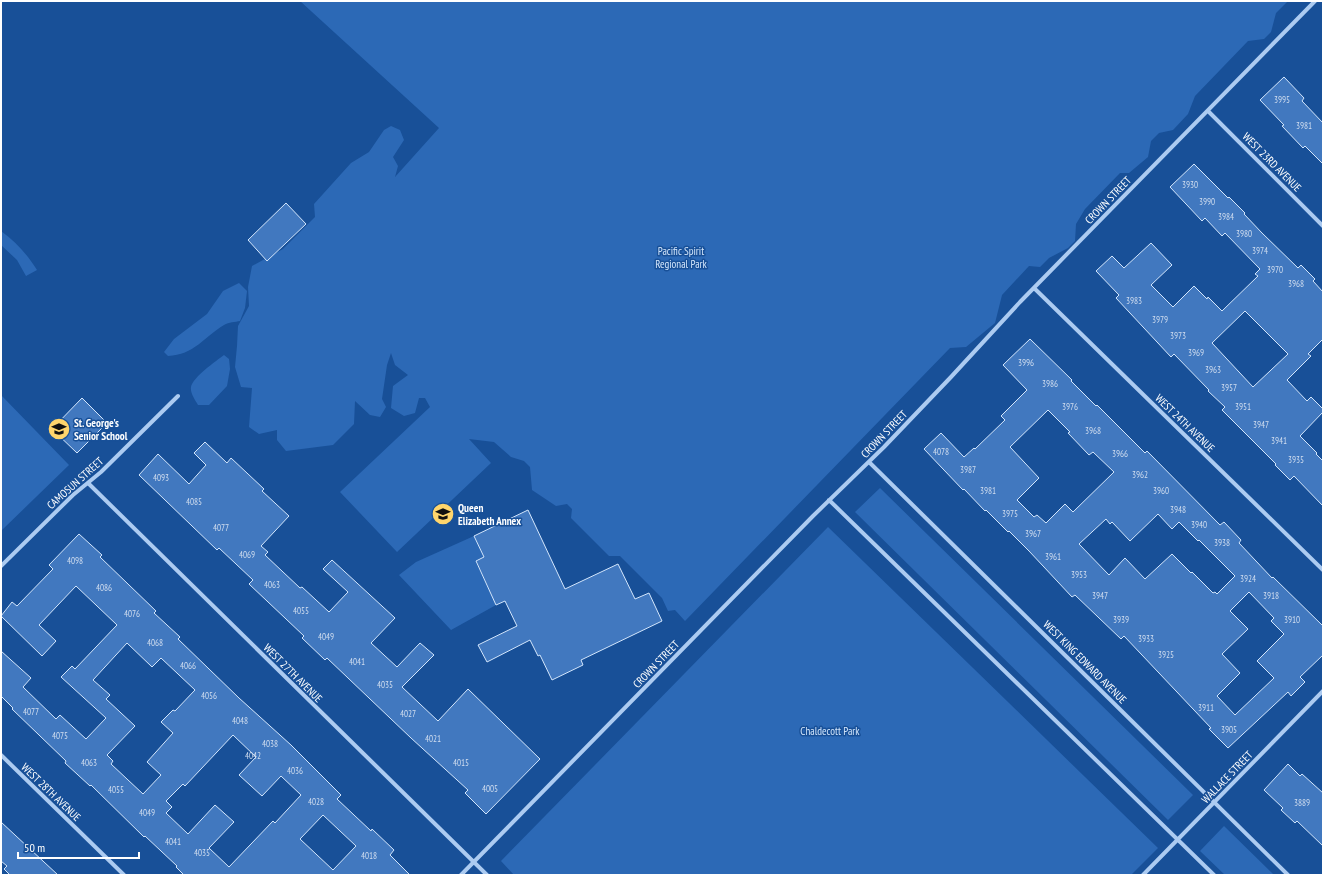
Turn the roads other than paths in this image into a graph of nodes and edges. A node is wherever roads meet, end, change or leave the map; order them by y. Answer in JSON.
{"nodes":[{"id":1,"x":1316,"y":1,"type":"edge"},
{"id":2,"x":1208,"y":111,"type":"junction"},
{"id":3,"x":1323,"y":226,"type":"edge"},
{"id":4,"x":1034,"y":288,"type":"junction"},
{"id":5,"x":178,"y":396,"type":"dead end"},
{"id":6,"x":869,"y":462,"type":"junction"},
{"id":7,"x":88,"y":483,"type":"junction"},
{"id":8,"x":830,"y":500,"type":"junction"},
{"id":9,"x":1,"y":566,"type":"edge"},
{"id":10,"x":1323,"y":570,"type":"edge"},
{"id":11,"x":1323,"y":691,"type":"edge"},
{"id":12,"x":1,"y":755,"type":"edge"},
{"id":13,"x":1214,"y":803,"type":"junction"},
{"id":14,"x":1178,"y":840,"type":"junction"},
{"id":15,"x":474,"y":862,"type":"junction"},
{"id":16,"x":124,"y":875,"type":"edge"},
{"id":17,"x":461,"y":875,"type":"edge"},
{"id":18,"x":487,"y":875,"type":"edge"},
{"id":19,"x":1143,"y":875,"type":"edge"},
{"id":20,"x":1214,"y":875,"type":"edge"},
{"id":21,"x":1288,"y":875,"type":"edge"}],
"edges":[{"from":1,"to":2,"type":"street","name":"CROWN STREET"},
{"from":2,"to":3,"type":"street","name":"WEST 23RD AVENUE"},
{"from":2,"to":4,"type":"street","name":"CROWN STREET"},
{"from":4,"to":6,"type":"street","name":"CROWN STREET"},
{"from":4,"to":10,"type":"street","name":"WEST 24TH AVENUE"},
{"from":5,"to":7,"type":"street","name":"CAMOSUN STREET"},
{"from":6,"to":8,"type":"street","name":"CROWN STREET"},
{"from":6,"to":13,"type":"street","name":"WEST KING EDWARD AVENUE"},
{"from":7,"to":9,"type":"street","name":"CAMOSUN STREET"},
{"from":7,"to":15,"type":"street","name":"WEST 27TH AVENUE"},
{"from":8,"to":14,"type":"street"},
{"from":8,"to":15,"type":"street","name":"CROWN STREET"},
{"from":11,"to":13,"type":"street","name":"WALLACE STREET"},
{"from":12,"to":16,"type":"street","name":"WEST 28TH AVENUE"},
{"from":13,"to":14,"type":"street","name":"WALLACE STREET"},
{"from":13,"to":21,"type":"street","name":"WEST KING EDWARD AVENUE"},
{"from":14,"to":19,"type":"street","name":"WALLACE STREET"},
{"from":14,"to":20,"type":"street"},
{"from":15,"to":17,"type":"street","name":"CROWN STREET"},
{"from":15,"to":18,"type":"street","name":"WEST 27TH AVENUE"}]}
